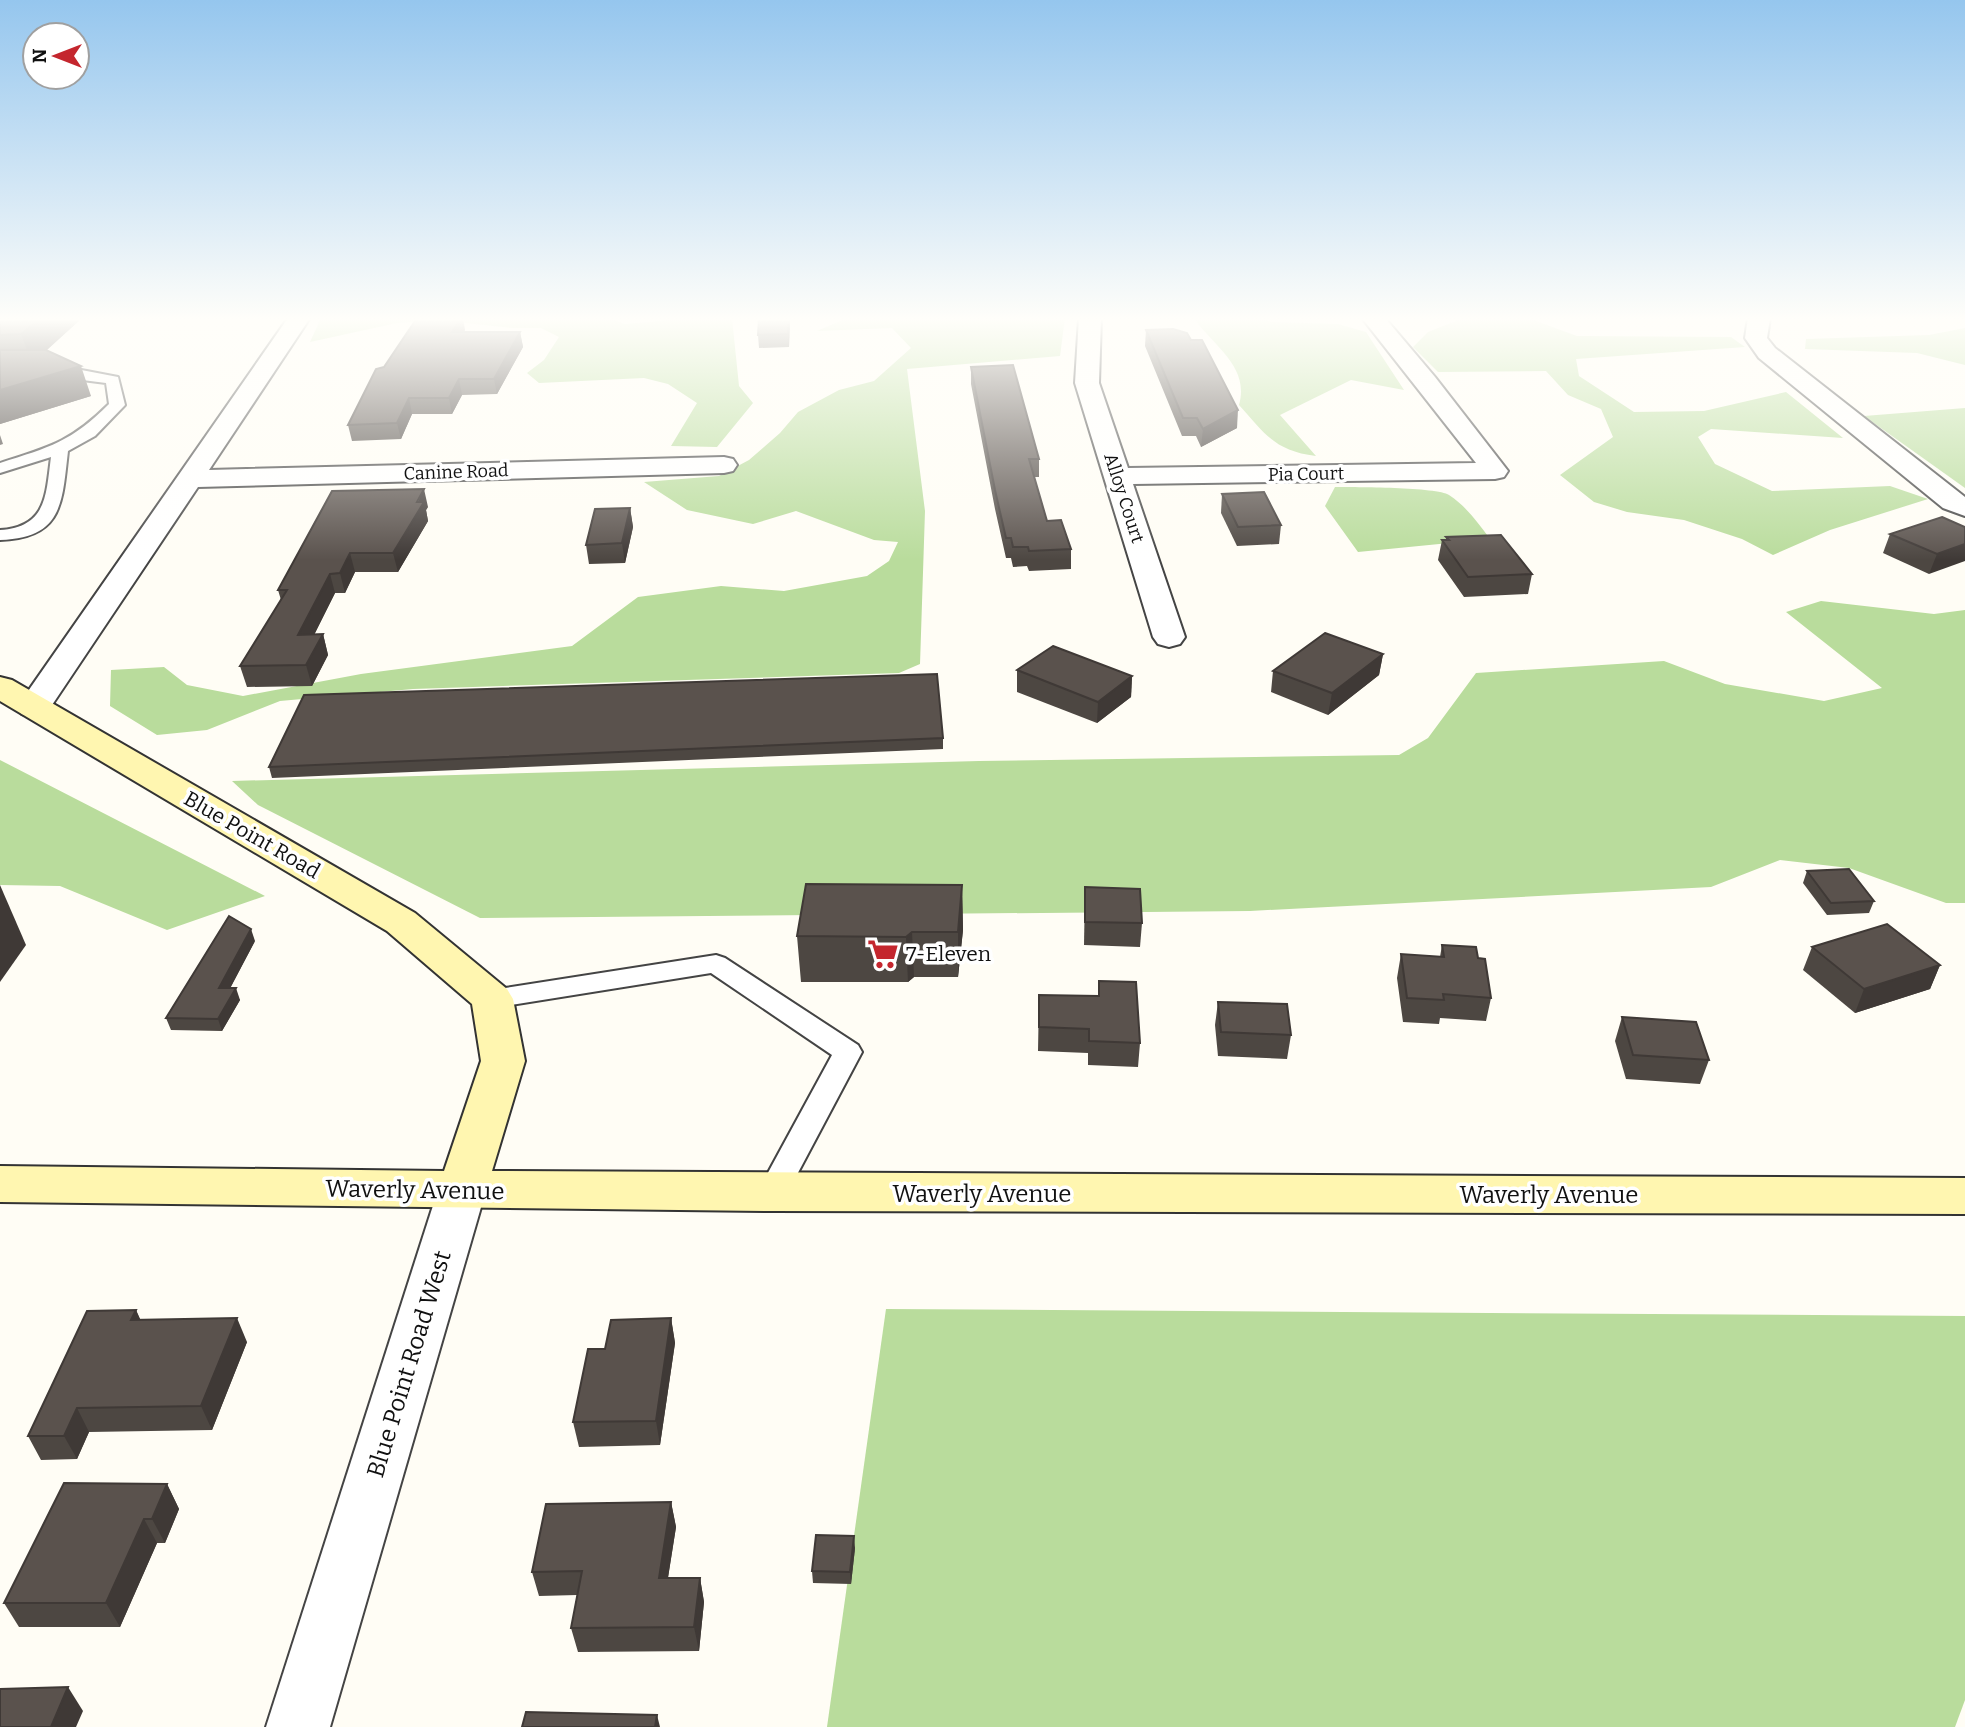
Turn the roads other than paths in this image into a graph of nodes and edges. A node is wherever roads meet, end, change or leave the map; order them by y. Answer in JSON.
{"nodes":[{"id":1,"x":116,"y":399,"type":"edge"},
{"id":2,"x":243,"y":399,"type":"edge"},
{"id":3,"x":1092,"y":399,"type":"edge"},
{"id":4,"x":1440,"y":399,"type":"edge"},
{"id":5,"x":1824,"y":399,"type":"edge"},
{"id":6,"x":60,"y":449,"type":"junction"},
{"id":7,"x":724,"y":465,"type":"dead end"},
{"id":8,"x":0,"y":468,"type":"edge"},
{"id":9,"x":1117,"y":476,"type":"junction"},
{"id":10,"x":187,"y":480,"type":"junction"},
{"id":11,"x":1965,"y":508,"type":"edge"},
{"id":12,"x":0,"y":535,"type":"edge"},
{"id":13,"x":1169,"y":637,"type":"dead end"},
{"id":14,"x":0,"y":687,"type":"edge"},
{"id":15,"x":34,"y":707,"type":"junction"},
{"id":16,"x":492,"y":999,"type":"junction"},
{"id":17,"x":0,"y":1184,"type":"edge"},
{"id":18,"x":462,"y":1190,"type":"junction"},
{"id":19,"x":772,"y":1193,"type":"junction"},
{"id":20,"x":1965,"y":1196,"type":"edge"},
{"id":21,"x":298,"y":1727,"type":"edge"}],
"edges":[{"from":1,"to":6,"type":"lane"},
{"from":2,"to":10,"type":"street"},
{"from":3,"to":9,"type":"street","name":"Alloy Court"},
{"from":4,"to":9,"type":"street","name":"Pia Court"},
{"from":5,"to":11,"type":"street"},
{"from":6,"to":8,"type":"lane"},
{"from":6,"to":12,"type":"lane"},
{"from":7,"to":10,"type":"street","name":"Canine Road"},
{"from":9,"to":13,"type":"street","name":"Alloy Court"},
{"from":10,"to":15,"type":"street"},
{"from":14,"to":15,"type":"street","name":"Blue Point Road"},
{"from":15,"to":16,"type":"street","name":"Blue Point Road"},
{"from":16,"to":18,"type":"street","name":"Blue Point Road West"},
{"from":16,"to":19,"type":"lane"},
{"from":17,"to":18,"type":"street","name":"Waverly Avenue"},
{"from":18,"to":19,"type":"street","name":"Waverly Avenue"},
{"from":18,"to":21,"type":"street","name":"Blue Point Road West"},
{"from":19,"to":20,"type":"street","name":"Waverly Avenue"}]}
